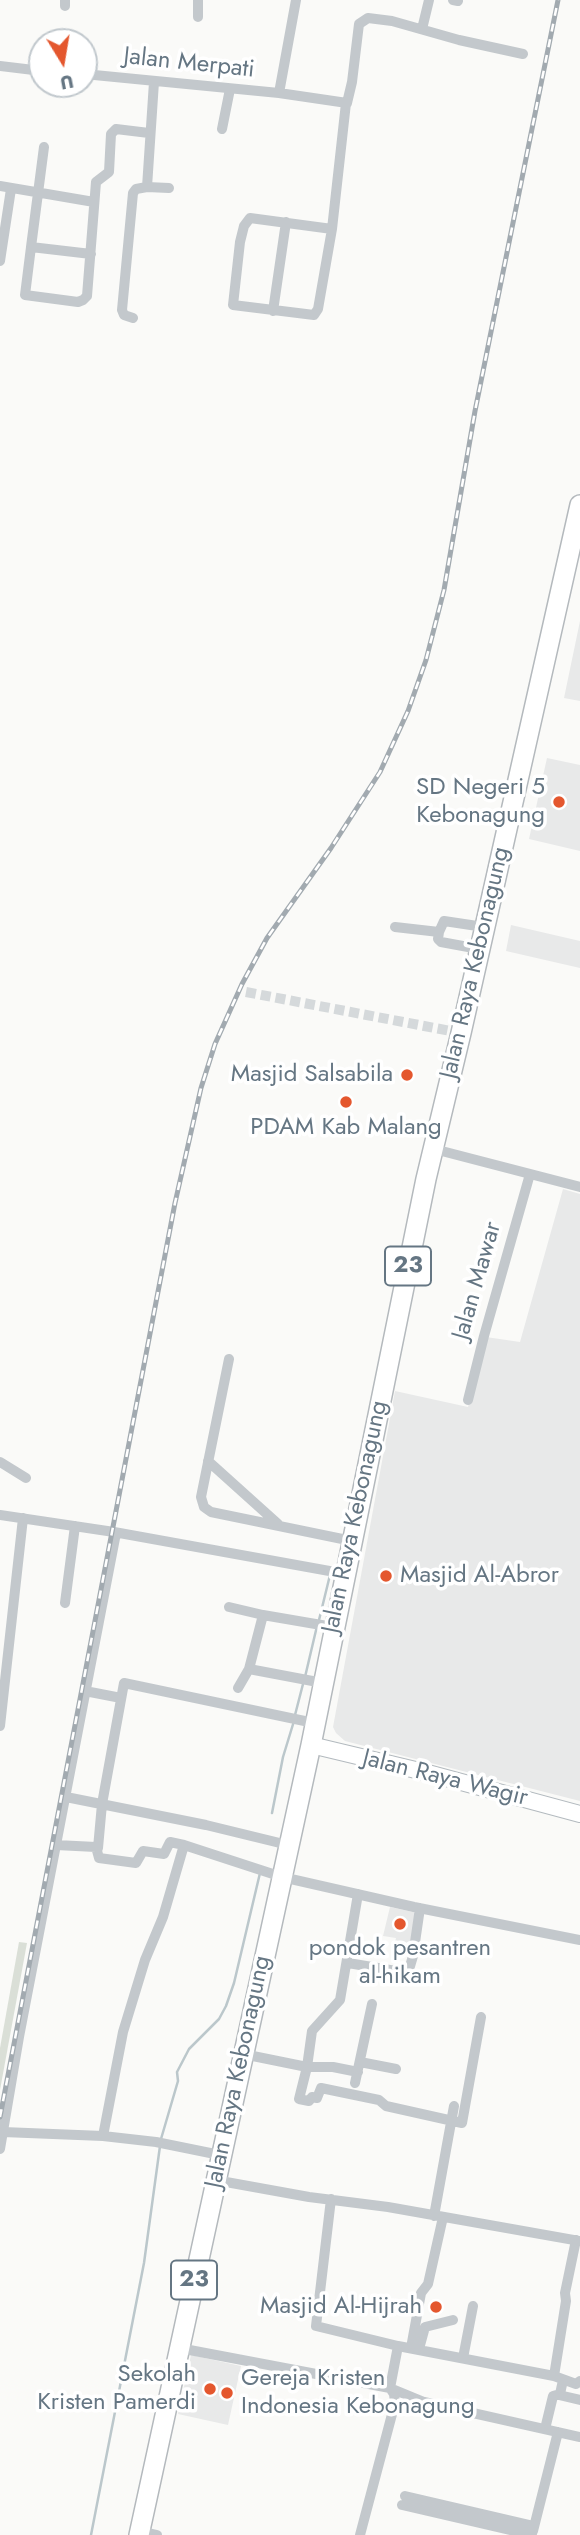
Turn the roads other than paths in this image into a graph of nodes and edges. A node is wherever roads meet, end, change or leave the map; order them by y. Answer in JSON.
{"nodes":[{"id":1,"x":198,"y":0,"type":"edge"},
{"id":2,"x":296,"y":0,"type":"edge"},
{"id":3,"x":429,"y":0,"type":"edge"},
{"id":4,"x":198,"y":17,"type":"dead end"},
{"id":5,"x":422,"y":29,"type":"junction"},
{"id":6,"x":523,"y":54,"type":"dead end"},
{"id":7,"x":0,"y":66,"type":"edge"},
{"id":8,"x":28,"y":69,"type":"edge"},
{"id":9,"x":98,"y":76,"type":"edge"},
{"id":10,"x":154,"y":82,"type":"junction"},
{"id":11,"x":230,"y":89,"type":"junction"},
{"id":12,"x":279,"y":93,"type":"junction"},
{"id":13,"x":346,"y":103,"type":"junction"},
{"id":14,"x":222,"y":129,"type":"dead end"},
{"id":15,"x":149,"y":133,"type":"junction"},
{"id":16,"x":44,"y":147,"type":"dead end"},
{"id":17,"x":147,"y":187,"type":"junction"},
{"id":18,"x":5,"y":188,"type":"edge"},
{"id":19,"x":169,"y":188,"type":"dead end"},
{"id":20,"x":39,"y":194,"type":"junction"},
{"id":21,"x":94,"y":202,"type":"junction"},
{"id":22,"x":286,"y":222,"type":"junction"},
{"id":23,"x":332,"y":229,"type":"junction"},
{"id":24,"x":31,"y":247,"type":"junction"},
{"id":25,"x":91,"y":254,"type":"junction"},
{"id":26,"x":0,"y":261,"type":"edge"},
{"id":27,"x":274,"y":311,"type":"junction"},
{"id":28,"x":133,"y":318,"type":"dead end"},
{"id":29,"x":580,"y":505,"type":"edge"},
{"id":30,"x":396,"y":927,"type":"dead end"},
{"id":31,"x":484,"y":927,"type":"junction"},
{"id":32,"x":439,"y":932,"type":"junction"},
{"id":33,"x":479,"y":949,"type":"junction"},
{"id":34,"x":434,"y":1149,"type":"junction"},
{"id":35,"x":530,"y":1174,"type":"junction"},
{"id":36,"x":580,"y":1186,"type":"edge"},
{"id":37,"x":229,"y":1359,"type":"dead end"},
{"id":38,"x":468,"y":1400,"type":"dead end"},
{"id":39,"x":208,"y":1461,"type":"junction"},
{"id":40,"x":0,"y":1462,"type":"edge"},
{"id":41,"x":26,"y":1478,"type":"dead end"},
{"id":42,"x":0,"y":1515,"type":"edge"},
{"id":43,"x":23,"y":1518,"type":"junction"},
{"id":44,"x":75,"y":1526,"type":"junction"},
{"id":45,"x":280,"y":1526,"type":"junction"},
{"id":46,"x":116,"y":1533,"type":"junction"},
{"id":47,"x":352,"y":1541,"type":"junction"},
{"id":48,"x":346,"y":1574,"type":"junction"},
{"id":49,"x":65,"y":1603,"type":"dead end"},
{"id":50,"x":229,"y":1607,"type":"dead end"},
{"id":51,"x":263,"y":1615,"type":"junction"},
{"id":52,"x":327,"y":1627,"type":"junction"},
{"id":53,"x":249,"y":1670,"type":"junction"},
{"id":54,"x":316,"y":1682,"type":"junction"},
{"id":55,"x":238,"y":1688,"type":"dead end"},
{"id":56,"x":85,"y":1691,"type":"junction"},
{"id":57,"x":121,"y":1698,"type":"junction"},
{"id":58,"x":300,"y":1720,"type":"junction"},
{"id":59,"x":0,"y":1726,"type":"edge"},
{"id":60,"x":310,"y":1745,"type":"junction"},
{"id":61,"x":65,"y":1797,"type":"junction"},
{"id":62,"x":102,"y":1804,"type":"junction"},
{"id":63,"x":580,"y":1814,"type":"edge"},
{"id":64,"x":274,"y":1841,"type":"junction"},
{"id":65,"x":56,"y":1844,"type":"junction"},
{"id":66,"x":184,"y":1845,"type":"junction"},
{"id":67,"x":98,"y":1848,"type":"junction"},
{"id":68,"x":268,"y":1873,"type":"junction"},
{"id":69,"x":358,"y":1894,"type":"junction"},
{"id":70,"x":420,"y":1908,"type":"junction"},
{"id":71,"x":580,"y":1940,"type":"edge"},
{"id":72,"x":348,"y":1963,"type":"junction"},
{"id":73,"x":372,"y":2004,"type":"dead end"},
{"id":74,"x":481,"y":2017,"type":"dead end"},
{"id":75,"x":243,"y":2054,"type":"junction"},
{"id":76,"x":307,"y":2067,"type":"junction"},
{"id":77,"x":396,"y":2070,"type":"dead end"},
{"id":78,"x":358,"y":2072,"type":"junction"},
{"id":79,"x":454,"y":2106,"type":"dead end"},
{"id":80,"x":451,"y":2121,"type":"junction"},
{"id":81,"x":3,"y":2132,"type":"junction"},
{"id":82,"x":103,"y":2136,"type":"junction"},
{"id":83,"x":0,"y":2149,"type":"edge"},
{"id":84,"x":220,"y":2155,"type":"junction"},
{"id":85,"x":215,"y":2180,"type":"junction"},
{"id":86,"x":331,"y":2199,"type":"junction"},
{"id":87,"x":439,"y":2217,"type":"junction"},
{"id":88,"x":578,"y":2241,"type":"edge"},
{"id":89,"x":566,"y":2301,"type":"junction"},
{"id":90,"x":580,"y":2302,"type":"edge"},
{"id":91,"x":473,"y":2306,"type":"dead end"},
{"id":92,"x":453,"y":2320,"type":"dead end"},
{"id":93,"x":398,"y":2346,"type":"junction"},
{"id":94,"x":179,"y":2348,"type":"junction"},
{"id":95,"x":415,"y":2348,"type":"junction"},
{"id":96,"x":463,"y":2358,"type":"junction"},
{"id":97,"x":559,"y":2378,"type":"junction"},
{"id":98,"x":580,"y":2381,"type":"edge"},
{"id":99,"x":390,"y":2388,"type":"junction"},
{"id":100,"x":559,"y":2395,"type":"junction"},
{"id":101,"x":580,"y":2400,"type":"edge"},
{"id":102,"x":545,"y":2429,"type":"junction"},
{"id":103,"x":558,"y":2432,"type":"junction"},
{"id":104,"x":580,"y":2437,"type":"edge"},
{"id":105,"x":403,"y":2500,"type":"dead end"},
{"id":106,"x":533,"y":2532,"type":"edge"},
{"id":107,"x":145,"y":2534,"type":"edge"},
{"id":108,"x":360,"y":2535,"type":"edge"}],
"edges":[{"from":1,"to":4,"type":"street"},
{"from":2,"to":12,"type":"street","name":"Jalan Merpati"},
{"from":3,"to":5,"type":"street"},
{"from":5,"to":6,"type":"street"},
{"from":5,"to":13,"type":"street"},
{"from":7,"to":8,"type":"street"},
{"from":9,"to":10,"type":"street","name":"Jalan Merpati"},
{"from":10,"to":11,"type":"street","name":"Jalan Merpati"},
{"from":10,"to":15,"type":"street"},
{"from":11,"to":12,"type":"street","name":"Jalan Merpati"},
{"from":11,"to":14,"type":"street"},
{"from":12,"to":13,"type":"street"},
{"from":13,"to":23,"type":"street"},
{"from":15,"to":17,"type":"street"},
{"from":15,"to":21,"type":"street"},
{"from":16,"to":20,"type":"street"},
{"from":17,"to":19,"type":"street"},
{"from":17,"to":28,"type":"street"},
{"from":18,"to":20,"type":"street"},
{"from":18,"to":26,"type":"street"},
{"from":20,"to":21,"type":"street"},
{"from":20,"to":24,"type":"street"},
{"from":21,"to":25,"type":"street"},
{"from":22,"to":23,"type":"street"},
{"from":22,"to":27,"type":"street"},
{"from":22,"to":27,"type":"street"},
{"from":23,"to":27,"type":"street"},
{"from":24,"to":25,"type":"street"},
{"from":24,"to":25,"type":"street"},
{"from":29,"to":31,"type":"highway","name":"Jalan Raya Kebonagung","number":"23"},
{"from":30,"to":32,"type":"street"},
{"from":31,"to":32,"type":"street"},
{"from":31,"to":33,"type":"highway","name":"Jalan Raya Kebonagung","number":"23"},
{"from":32,"to":33,"type":"street"},
{"from":33,"to":34,"type":"highway","name":"Jalan Raya Kebonagung","number":"23"},
{"from":34,"to":35,"type":"street"},
{"from":34,"to":47,"type":"highway","name":"Jalan Raya Kebonagung","number":"23"},
{"from":35,"to":36,"type":"street"},
{"from":35,"to":38,"type":"street","name":"Jalan Mawar"},
{"from":37,"to":39,"type":"street"},
{"from":39,"to":45,"type":"street"},
{"from":39,"to":45,"type":"street"},
{"from":40,"to":41,"type":"street"},
{"from":42,"to":43,"type":"street"},
{"from":43,"to":44,"type":"street"},
{"from":43,"to":59,"type":"street"},
{"from":44,"to":46,"type":"street"},
{"from":44,"to":49,"type":"street"},
{"from":45,"to":47,"type":"street"},
{"from":46,"to":48,"type":"street"},
{"from":46,"to":56,"type":"street"},
{"from":47,"to":48,"type":"highway","name":"Jalan Raya Kebonagung","number":"23"},
{"from":48,"to":52,"type":"highway","name":"Jalan Raya Kebonagung","number":"23"},
{"from":50,"to":51,"type":"street"},
{"from":51,"to":52,"type":"street"},
{"from":51,"to":53,"type":"street"},
{"from":52,"to":54,"type":"highway","name":"Jalan Raya Kebonagung","number":"23"},
{"from":53,"to":54,"type":"street"},
{"from":53,"to":55,"type":"street"},
{"from":54,"to":58,"type":"highway","name":"Jalan Raya Kebonagung","number":"23"},
{"from":56,"to":57,"type":"street"},
{"from":56,"to":61,"type":"street"},
{"from":57,"to":58,"type":"street"},
{"from":57,"to":62,"type":"street"},
{"from":58,"to":60,"type":"highway","name":"Jalan Raya Kebonagung","number":"23"},
{"from":60,"to":63,"type":"main road","name":"Jalan Raya Wagir"},
{"from":60,"to":64,"type":"highway","name":"Jalan Raya Kebonagung","number":"23"},
{"from":61,"to":62,"type":"street"},
{"from":61,"to":65,"type":"street"},
{"from":62,"to":64,"type":"street"},
{"from":62,"to":67,"type":"street"},
{"from":64,"to":68,"type":"highway","name":"Jalan Raya Kebonagung","number":"23"},
{"from":65,"to":67,"type":"street"},
{"from":65,"to":81,"type":"street"},
{"from":66,"to":67,"type":"street"},
{"from":66,"to":68,"type":"street"},
{"from":66,"to":82,"type":"street"},
{"from":68,"to":69,"type":"street"},
{"from":68,"to":75,"type":"highway","name":"Jalan Raya Kebonagung","number":"23"},
{"from":69,"to":70,"type":"street"},
{"from":69,"to":72,"type":"street"},
{"from":70,"to":71,"type":"street"},
{"from":70,"to":72,"type":"street"},
{"from":72,"to":76,"type":"street"},
{"from":73,"to":78,"type":"street"},
{"from":74,"to":80,"type":"street"},
{"from":75,"to":76,"type":"street"},
{"from":75,"to":84,"type":"highway","name":"Jalan Raya Kebonagung","number":"23"},
{"from":76,"to":78,"type":"street"},
{"from":76,"to":80,"type":"street"},
{"from":77,"to":78,"type":"street"},
{"from":79,"to":80,"type":"street"},
{"from":80,"to":87,"type":"street"},
{"from":81,"to":82,"type":"street"},
{"from":81,"to":83,"type":"street"},
{"from":82,"to":84,"type":"street"},
{"from":84,"to":85,"type":"highway","name":"Jalan Raya Kebonagung","number":"23"},
{"from":85,"to":86,"type":"street"},
{"from":85,"to":94,"type":"highway","name":"Jalan Raya Kebonagung","number":"23"},
{"from":86,"to":87,"type":"street"},
{"from":86,"to":93,"type":"street"},
{"from":87,"to":88,"type":"street"},
{"from":87,"to":95,"type":"street"},
{"from":88,"to":89,"type":"street"},
{"from":89,"to":90,"type":"street"},
{"from":89,"to":97,"type":"street"},
{"from":91,"to":96,"type":"street"},
{"from":92,"to":95,"type":"street"},
{"from":93,"to":95,"type":"street"},
{"from":93,"to":99,"type":"street"},
{"from":94,"to":99,"type":"street"},
{"from":94,"to":107,"type":"highway","name":"Jalan Raya Kebonagung","number":"23"},
{"from":95,"to":96,"type":"street"},
{"from":96,"to":97,"type":"street"},
{"from":97,"to":98,"type":"street"},
{"from":97,"to":100,"type":"street"},
{"from":99,"to":102,"type":"street"},
{"from":99,"to":108,"type":"street"},
{"from":100,"to":101,"type":"street"},
{"from":100,"to":102,"type":"street"},
{"from":102,"to":103,"type":"street"},
{"from":103,"to":104,"type":"street"},
{"from":103,"to":106,"type":"street"},
{"from":105,"to":106,"type":"street"}]}
